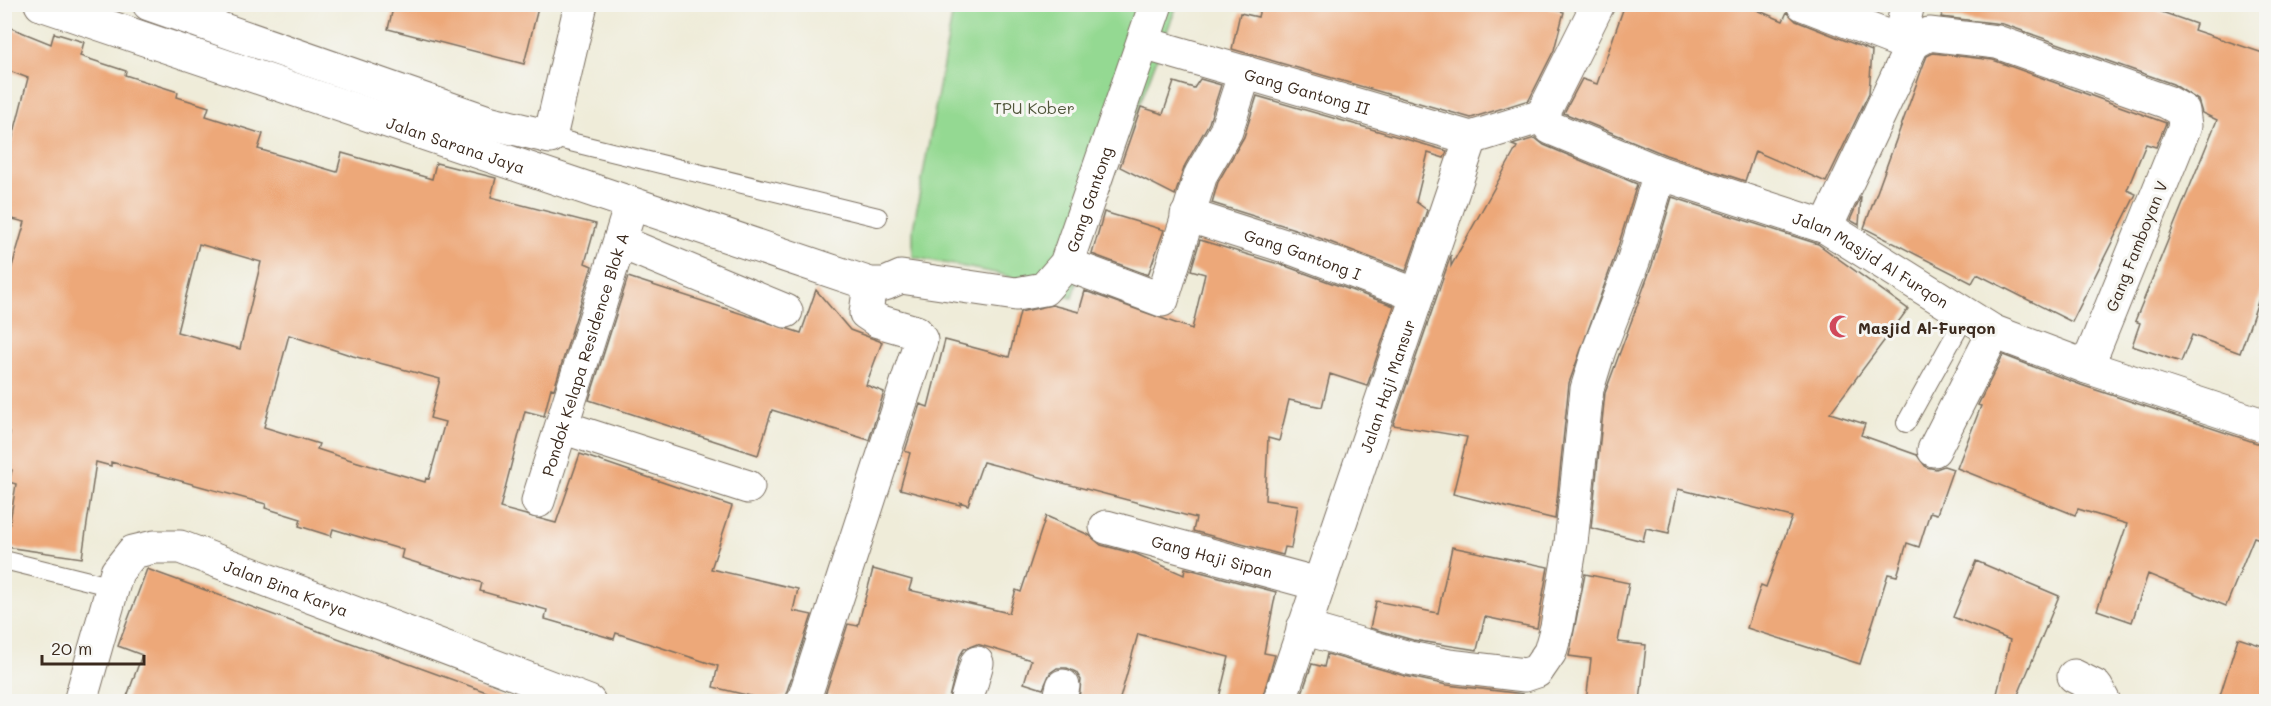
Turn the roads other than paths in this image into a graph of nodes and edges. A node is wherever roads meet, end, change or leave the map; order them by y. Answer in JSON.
{"nodes":[{"id":1,"x":41,"y":4,"type":"edge"},
{"id":2,"x":149,"y":4,"type":"edge"},
{"id":3,"x":581,"y":4,"type":"edge"},
{"id":4,"x":1156,"y":4,"type":"edge"},
{"id":5,"x":1803,"y":4,"type":"edge"},
{"id":6,"x":1908,"y":4,"type":"edge"},
{"id":7,"x":1592,"y":6,"type":"edge"},
{"id":8,"x":1906,"y":42,"type":"junction"},
{"id":9,"x":1143,"y":43,"type":"junction"},
{"id":10,"x":1245,"y":72,"type":"junction"},
{"id":11,"x":1542,"y":116,"type":"junction"},
{"id":12,"x":549,"y":137,"type":"junction"},
{"id":13,"x":1471,"y":138,"type":"junction"},
{"id":14,"x":1660,"y":173,"type":"junction"},
{"id":15,"x":632,"y":205,"type":"junction"},
{"id":16,"x":1187,"y":215,"type":"junction"},
{"id":17,"x":878,"y":217,"type":"dead end"},
{"id":18,"x":1826,"y":227,"type":"junction"},
{"id":19,"x":620,"y":243,"type":"junction"},
{"id":20,"x":1066,"y":264,"type":"junction"},
{"id":21,"x":870,"y":284,"type":"junction"},
{"id":22,"x":1417,"y":295,"type":"junction"},
{"id":23,"x":786,"y":311,"type":"dead end"},
{"id":24,"x":1966,"y":315,"type":"junction"},
{"id":25,"x":1994,"y":332,"type":"junction"},
{"id":26,"x":2087,"y":367,"type":"junction"},
{"id":27,"x":1906,"y":423,"type":"dead end"},
{"id":28,"x":2266,"y":426,"type":"edge"},
{"id":29,"x":562,"y":427,"type":"junction"},
{"id":30,"x":1934,"y":450,"type":"dead end"},
{"id":31,"x":748,"y":487,"type":"dead end"},
{"id":32,"x":538,"y":501,"type":"dead end"},
{"id":33,"x":1106,"y":527,"type":"dead end"},
{"id":34,"x":4,"y":560,"type":"edge"},
{"id":35,"x":1318,"y":585,"type":"junction"},
{"id":36,"x":113,"y":587,"type":"junction"},
{"id":37,"x":1304,"y":628,"type":"junction"},
{"id":38,"x":977,"y":663,"type":"dead end"},
{"id":39,"x":2074,"y":676,"type":"dead end"},
{"id":40,"x":580,"y":700,"type":"edge"},
{"id":41,"x":80,"y":702,"type":"edge"},
{"id":42,"x":803,"y":702,"type":"edge"},
{"id":43,"x":966,"y":702,"type":"edge"},
{"id":44,"x":1278,"y":702,"type":"edge"},
{"id":45,"x":2104,"y":702,"type":"edge"}],
"edges":[{"from":1,"to":15,"type":"street","name":"Jalan Sarana Jaya"},
{"from":2,"to":12,"type":"street"},
{"from":3,"to":12,"type":"street"},
{"from":4,"to":9,"type":"street","name":"Gang Gantong"},
{"from":5,"to":8,"type":"street"},
{"from":6,"to":8,"type":"street"},
{"from":7,"to":11,"type":"street"},
{"from":8,"to":18,"type":"street"},
{"from":8,"to":26,"type":"street","name":"Gang Famboyan V"},
{"from":9,"to":10,"type":"street","name":"Gang Gantong II"},
{"from":9,"to":20,"type":"street","name":"Gang Gantong"},
{"from":10,"to":13,"type":"street","name":"Gang Gantong II"},
{"from":10,"to":16,"type":"street"},
{"from":11,"to":13,"type":"street"},
{"from":11,"to":14,"type":"street","name":"Jalan Masjid Al Furqon"},
{"from":12,"to":17,"type":"lane"},
{"from":13,"to":22,"type":"street","name":"Jalan Haji Mansur"},
{"from":14,"to":18,"type":"street","name":"Jalan Masjid Al Furqon"},
{"from":14,"to":37,"type":"street"},
{"from":15,"to":19,"type":"street","name":"Pondok Kelapa Residence Blok A"},
{"from":15,"to":21,"type":"street","name":"Jalan Sarana Jaya"},
{"from":16,"to":20,"type":"street"},
{"from":16,"to":22,"type":"street","name":"Gang Gantong I"},
{"from":18,"to":24,"type":"street","name":"Jalan Masjid Al Furqon"},
{"from":19,"to":23,"type":"street"},
{"from":19,"to":29,"type":"street","name":"Pondok Kelapa Residence Blok A"},
{"from":20,"to":21,"type":"street","name":"Gang Gantong"},
{"from":21,"to":42,"type":"street"},
{"from":22,"to":35,"type":"street","name":"Jalan Haji Mansur"},
{"from":24,"to":25,"type":"street","name":"Jalan Masjid Al Furqon"},
{"from":24,"to":27,"type":"lane"},
{"from":25,"to":26,"type":"street","name":"Jalan Masjid Al Furqon"},
{"from":25,"to":30,"type":"street"},
{"from":26,"to":28,"type":"street","name":"Jalan Masjid Al Furqon"},
{"from":29,"to":31,"type":"street"},
{"from":29,"to":32,"type":"street","name":"Pondok Kelapa Residence Blok A"},
{"from":33,"to":35,"type":"street","name":"Gang Haji Sipan"},
{"from":34,"to":36,"type":"lane"},
{"from":35,"to":37,"type":"street","name":"Jalan Haji Mansur"},
{"from":36,"to":40,"type":"street","name":"Jalan Bina Karya"},
{"from":36,"to":41,"type":"street","name":"Jalan Bina Karya"},
{"from":37,"to":44,"type":"street","name":"Jalan Haji Mansur"},
{"from":38,"to":43,"type":"street"},
{"from":39,"to":45,"type":"street"}]}
